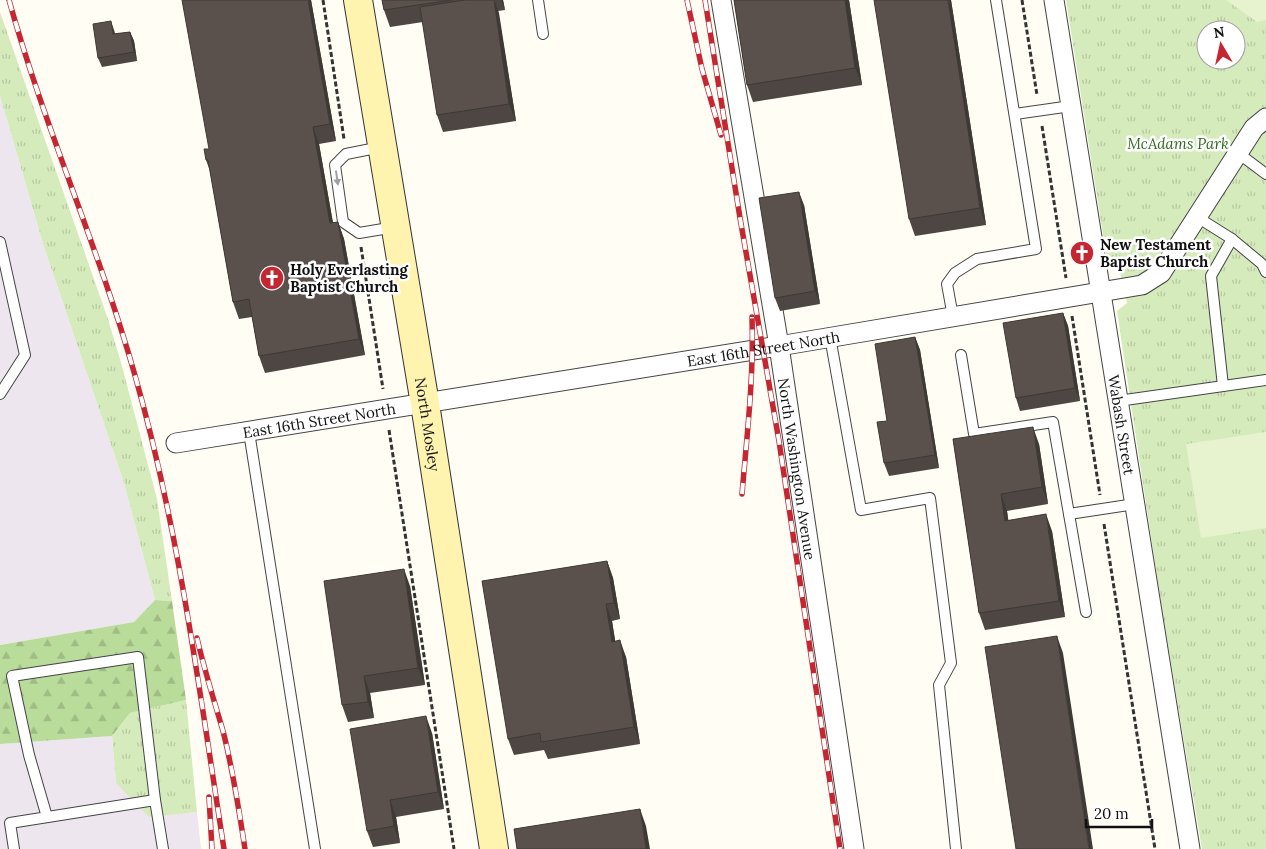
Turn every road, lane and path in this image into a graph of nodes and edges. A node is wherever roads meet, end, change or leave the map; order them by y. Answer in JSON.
{"nodes":[{"id":1,"x":358,"y":0,"type":"edge"},
{"id":2,"x":538,"y":0,"type":"edge"},
{"id":3,"x":721,"y":0,"type":"edge"},
{"id":4,"x":996,"y":0,"type":"edge"},
{"id":5,"x":1022,"y":0,"type":"edge"},
{"id":6,"x":1054,"y":0,"type":"edge"},
{"id":7,"x":543,"y":34,"type":"dead end"},
{"id":8,"x":1071,"y":106,"type":"junction"},
{"id":9,"x":1039,"y":110,"type":"junction"},
{"id":10,"x":1015,"y":114,"type":"junction"},
{"id":11,"x":1266,"y":118,"type":"edge"},
{"id":12,"x":382,"y":147,"type":"junction"},
{"id":13,"x":1238,"y":153,"type":"junction"},
{"id":14,"x":1266,"y":174,"type":"edge"},
{"id":15,"x":1198,"y":217,"type":"junction"},
{"id":16,"x":396,"y":227,"type":"junction"},
{"id":17,"x":1232,"y":239,"type":"junction"},
{"id":18,"x":0,"y":242,"type":"edge"},
{"id":19,"x":1266,"y":272,"type":"edge"},
{"id":20,"x":1101,"y":293,"type":"junction"},
{"id":21,"x":1069,"y":298,"type":"junction"},
{"id":22,"x":954,"y":317,"type":"junction"},
{"id":23,"x":830,"y":338,"type":"junction"},
{"id":24,"x":779,"y":346,"type":"junction"},
{"id":25,"x":961,"y":355,"type":"dead end"},
{"id":26,"x":1266,"y":380,"type":"edge"},
{"id":27,"x":1223,"y":386,"type":"junction"},
{"id":28,"x":0,"y":394,"type":"edge"},
{"id":29,"x":1118,"y":401,"type":"junction"},
{"id":30,"x":425,"y":404,"type":"junction"},
{"id":31,"x":249,"y":432,"type":"junction"},
{"id":32,"x":176,"y":443,"type":"dead end"},
{"id":33,"x":1135,"y":504,"type":"junction"},
{"id":34,"x":1102,"y":509,"type":"junction"},
{"id":35,"x":1069,"y":514,"type":"junction"},
{"id":36,"x":1086,"y":612,"type":"dead end"},
{"id":37,"x":155,"y":800,"type":"junction"},
{"id":38,"x":47,"y":817,"type":"junction"},
{"id":39,"x":5,"y":824,"type":"edge"},
{"id":40,"x":14,"y":849,"type":"edge"},
{"id":41,"x":163,"y":849,"type":"edge"},
{"id":42,"x":315,"y":849,"type":"edge"},
{"id":43,"x":494,"y":849,"type":"edge"},
{"id":44,"x":854,"y":849,"type":"edge"},
{"id":45,"x":956,"y":849,"type":"edge"},
{"id":46,"x":1155,"y":849,"type":"edge"},
{"id":47,"x":1190,"y":849,"type":"edge"}],
"edges":[{"from":1,"to":12,"type":"street","name":"North Mosley"},
{"from":2,"to":7,"type":"lane"},
{"from":3,"to":24,"type":"street","name":"North Washington Avenue"},
{"from":4,"to":10,"type":"lane"},
{"from":5,"to":9,"type":"path"},
{"from":6,"to":8,"type":"street","name":"Wabash Street"},
{"from":8,"to":9,"type":"lane"},
{"from":8,"to":20,"type":"street","name":"Wabash Street"},
{"from":9,"to":10,"type":"lane"},
{"from":9,"to":21,"type":"path"},
{"from":10,"to":22,"type":"lane"},
{"from":11,"to":13,"type":"street","name":"East 16th Street North"},
{"from":12,"to":16,"type":"street","name":"North Mosley"},
{"from":12,"to":16,"type":"lane","one_way":true},
{"from":13,"to":14,"type":"lane"},
{"from":13,"to":15,"type":"street","name":"East 16th Street North"},
{"from":15,"to":17,"type":"lane"},
{"from":15,"to":20,"type":"street","name":"East 16th Street North"},
{"from":16,"to":30,"type":"street","name":"North Mosley"},
{"from":17,"to":19,"type":"lane"},
{"from":17,"to":27,"type":"lane"},
{"from":18,"to":28,"type":"lane"},
{"from":20,"to":21,"type":"street","name":"East 16th Street North"},
{"from":20,"to":29,"type":"street","name":"Wabash Street"},
{"from":21,"to":22,"type":"street","name":"East 16th Street North"},
{"from":21,"to":34,"type":"path"},
{"from":22,"to":23,"type":"street","name":"East 16th Street North"},
{"from":23,"to":24,"type":"street","name":"East 16th Street North"},
{"from":23,"to":45,"type":"lane"},
{"from":24,"to":30,"type":"street","name":"East 16th Street North"},
{"from":24,"to":44,"type":"street","name":"North Washington Avenue"},
{"from":25,"to":35,"type":"lane"},
{"from":26,"to":27,"type":"lane"},
{"from":27,"to":29,"type":"lane"},
{"from":29,"to":33,"type":"street","name":"Wabash Street"},
{"from":30,"to":31,"type":"street","name":"East 16th Street North"},
{"from":30,"to":43,"type":"street","name":"North Mosley"},
{"from":31,"to":32,"type":"street","name":"East 16th Street North"},
{"from":31,"to":42,"type":"lane"},
{"from":33,"to":34,"type":"lane"},
{"from":33,"to":47,"type":"street","name":"Wabash Street"},
{"from":34,"to":35,"type":"lane"},
{"from":34,"to":46,"type":"path"},
{"from":35,"to":36,"type":"lane"},
{"from":37,"to":38,"type":"lane"},
{"from":37,"to":38,"type":"lane"},
{"from":37,"to":41,"type":"lane"},
{"from":38,"to":39,"type":"lane"},
{"from":39,"to":40,"type":"lane"}]}
